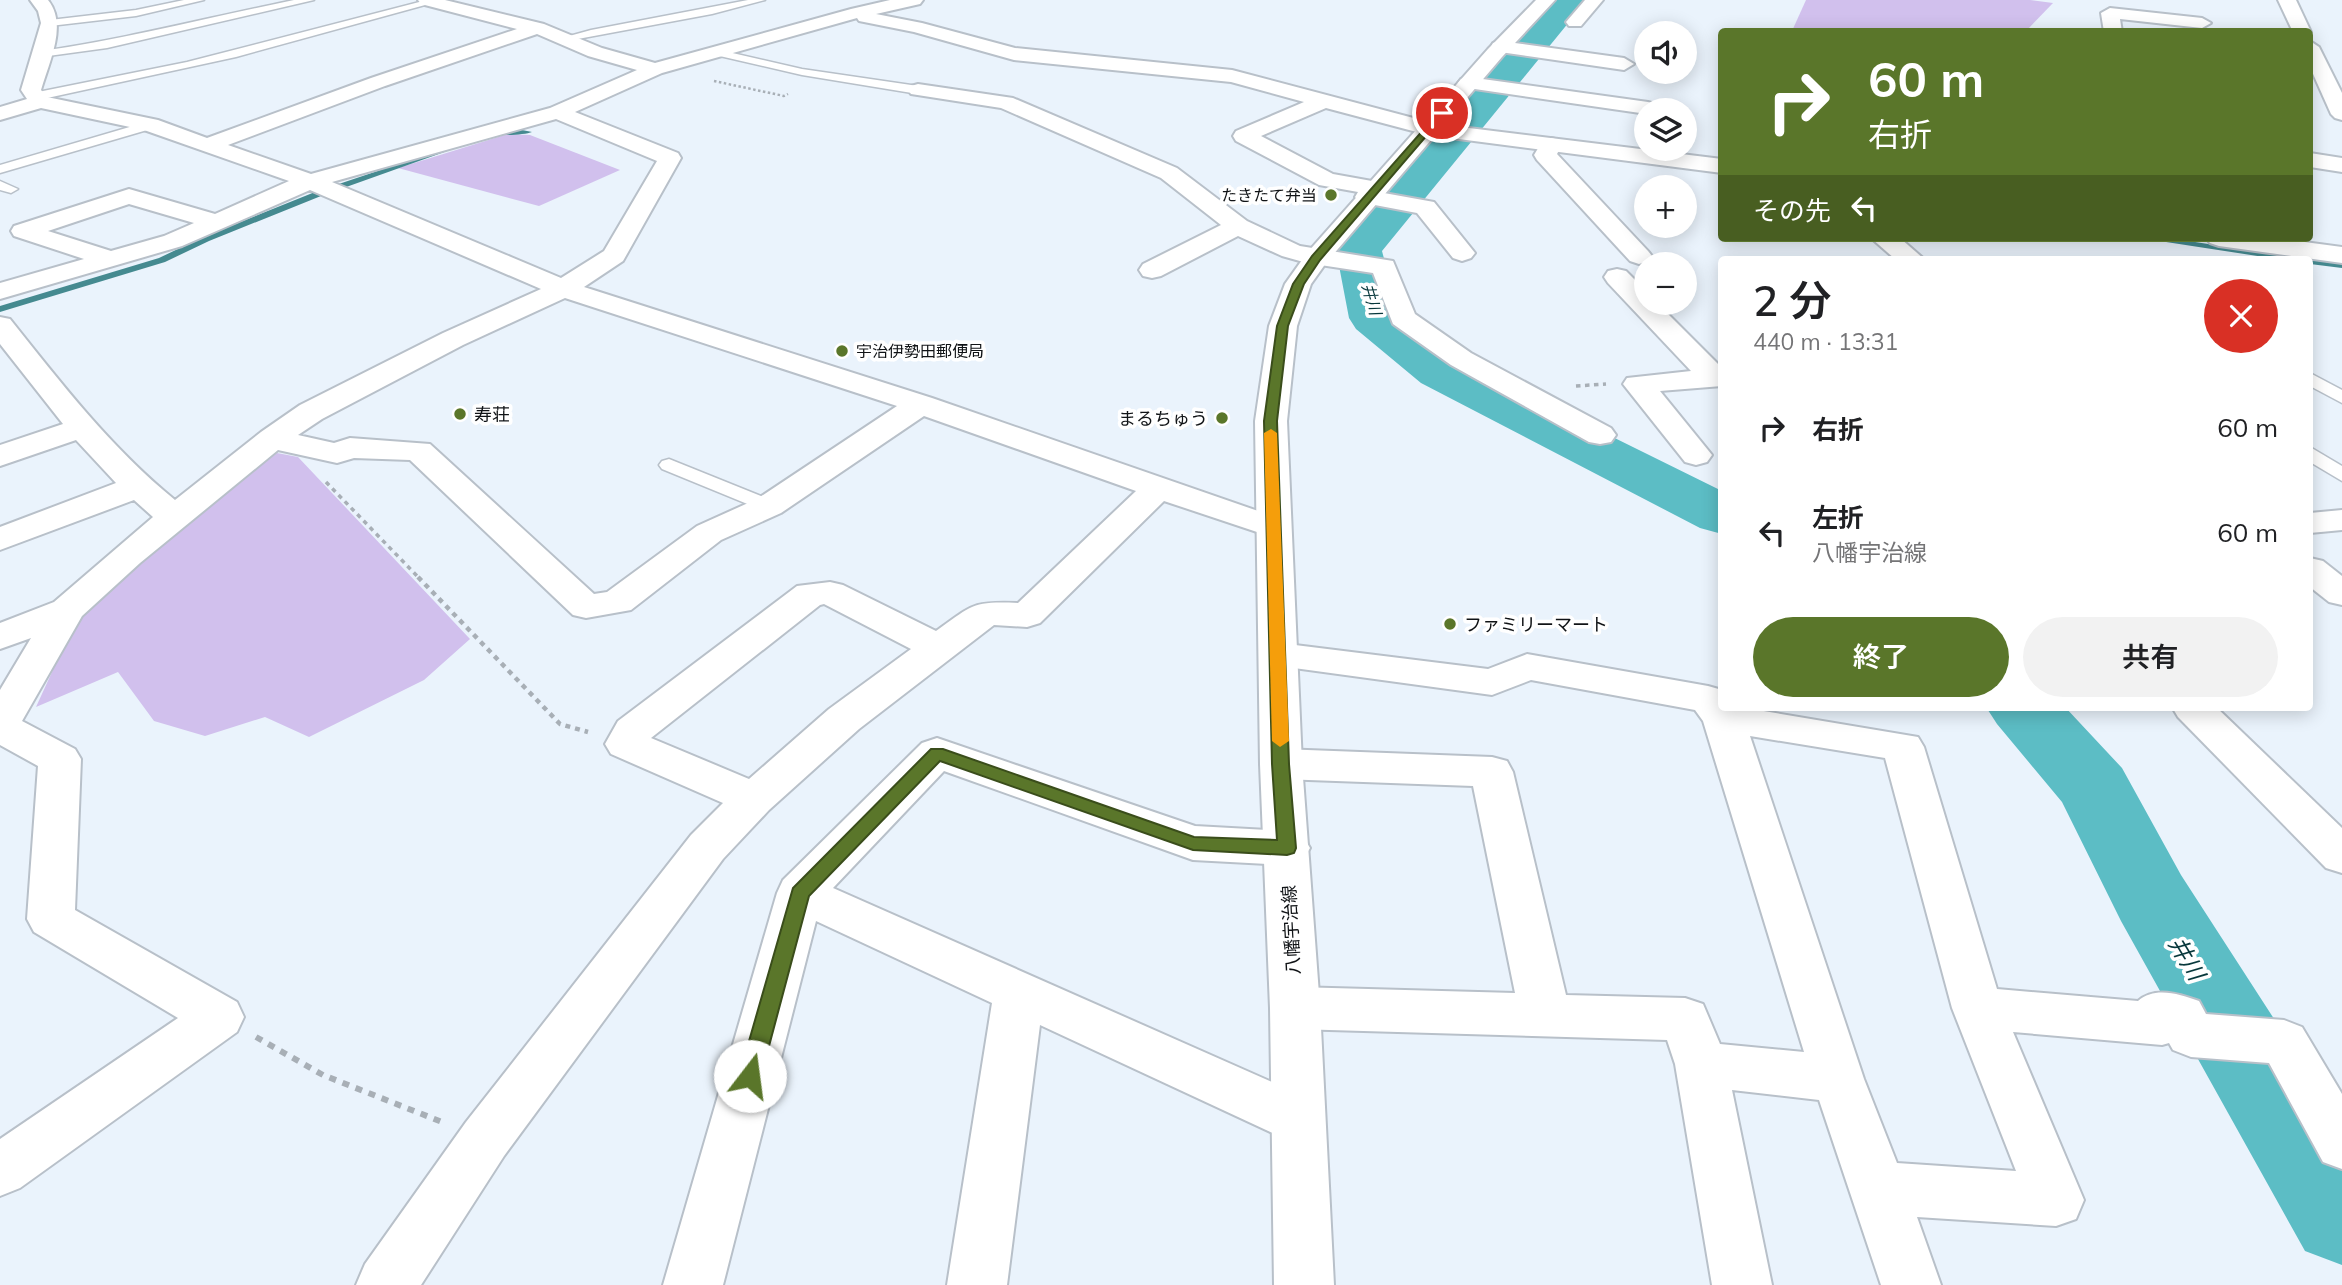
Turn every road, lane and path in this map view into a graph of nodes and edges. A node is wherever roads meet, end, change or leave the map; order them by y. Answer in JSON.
{"nodes":[{"id":1,"x":39,"y":0,"type":"edge"},
{"id":2,"x":199,"y":0,"type":"edge"},
{"id":3,"x":309,"y":0,"type":"edge"},
{"id":4,"x":760,"y":0,"type":"edge"},
{"id":5,"x":914,"y":0,"type":"edge"},
{"id":6,"x":1546,"y":0,"type":"edge"},
{"id":7,"x":1594,"y":0,"type":"edge"},
{"id":8,"x":2196,"y":0,"type":"edge"},
{"id":9,"x":2287,"y":0,"type":"edge"},
{"id":10,"x":429,"y":1,"type":"edge"},
{"id":11,"x":821,"y":5,"type":"dead end"},
{"id":12,"x":851,"y":14,"type":"junction"},
{"id":13,"x":1575,"y":22,"type":"dead end"},
{"id":14,"x":50,"y":23,"type":"junction"},
{"id":15,"x":2204,"y":27,"type":"edge"},
{"id":16,"x":538,"y":28,"type":"junction"},
{"id":17,"x":2112,"y":28,"type":"edge"},
{"id":18,"x":2300,"y":28,"type":"edge"},
{"id":19,"x":567,"y":38,"type":"junction"},
{"id":20,"x":1508,"y":48,"type":"junction"},
{"id":21,"x":715,"y":52,"type":"junction"},
{"id":22,"x":1008,"y":52,"type":"junction"},
{"id":23,"x":2313,"y":53,"type":"edge"},
{"id":24,"x":41,"y":54,"type":"junction"},
{"id":25,"x":1547,"y":54,"type":"junction"},
{"id":26,"x":974,"y":64,"type":"dead end"},
{"id":27,"x":1624,"y":64,"type":"dead end"},
{"id":28,"x":655,"y":69,"type":"junction"},
{"id":29,"x":951,"y":73,"type":"dead end"},
{"id":30,"x":2327,"y":83,"type":"edge"},
{"id":31,"x":1476,"y":84,"type":"junction"},
{"id":32,"x":11,"y":85,"type":"dead end"},
{"id":33,"x":918,"y":90,"type":"junction"},
{"id":34,"x":1514,"y":90,"type":"junction"},
{"id":35,"x":37,"y":93,"type":"junction"},
{"id":36,"x":1326,"y":100,"type":"junction"},
{"id":37,"x":1634,"y":106,"type":"edge"},
{"id":38,"x":557,"y":112,"type":"junction"},
{"id":39,"x":0,"y":114,"type":"edge"},
{"id":40,"x":2342,"y":114,"type":"edge"},
{"id":41,"x":150,"y":125,"type":"junction"},
{"id":42,"x":1429,"y":129,"type":"junction"},
{"id":43,"x":208,"y":145,"type":"junction"},
{"id":44,"x":1551,"y":145,"type":"junction"},
{"id":45,"x":2313,"y":160,"type":"edge"},
{"id":46,"x":2342,"y":165,"type":"edge"},
{"id":47,"x":1718,"y":166,"type":"edge"},
{"id":48,"x":0,"y":169,"type":"edge"},
{"id":49,"x":310,"y":181,"type":"junction"},
{"id":50,"x":1375,"y":195,"type":"junction"},
{"id":51,"x":217,"y":222,"type":"junction"},
{"id":52,"x":1238,"y":226,"type":"junction"},
{"id":53,"x":1889,"y":242,"type":"edge"},
{"id":54,"x":2268,"y":242,"type":"edge"},
{"id":55,"x":1635,"y":252,"type":"edge"},
{"id":56,"x":1462,"y":253,"type":"dead end"},
{"id":57,"x":1906,"y":256,"type":"edge"},
{"id":58,"x":2342,"y":256,"type":"edge"},
{"id":59,"x":111,"y":259,"type":"junction"},
{"id":60,"x":1326,"y":260,"type":"junction"},
{"id":61,"x":0,"y":269,"type":"edge"},
{"id":62,"x":1152,"y":270,"type":"dead end"},
{"id":63,"x":54,"y":274,"type":"junction"},
{"id":64,"x":1617,"y":277,"type":"dead end"},
{"id":65,"x":564,"y":289,"type":"junction"},
{"id":66,"x":0,"y":291,"type":"edge"},
{"id":67,"x":0,"y":325,"type":"edge"},
{"id":68,"x":1718,"y":378,"type":"edge"},
{"id":69,"x":2313,"y":380,"type":"edge"},
{"id":70,"x":2342,"y":398,"type":"edge"},
{"id":71,"x":921,"y":404,"type":"junction"},
{"id":72,"x":80,"y":428,"type":"junction"},
{"id":73,"x":1600,"y":435,"type":"dead end"},
{"id":74,"x":288,"y":442,"type":"junction"},
{"id":75,"x":1696,"y":455,"type":"dead end"},
{"id":76,"x":2313,"y":455,"type":"edge"},
{"id":77,"x":0,"y":456,"type":"edge"},
{"id":78,"x":669,"y":465,"type":"dead end"},
{"id":79,"x":2342,"y":475,"type":"edge"},
{"id":80,"x":137,"y":487,"type":"junction"},
{"id":81,"x":1160,"y":487,"type":"junction"},
{"id":82,"x":769,"y":506,"type":"junction"},
{"id":83,"x":174,"y":517,"type":"junction"},
{"id":84,"x":2342,"y":520,"type":"edge"},
{"id":85,"x":2313,"y":523,"type":"edge"},
{"id":86,"x":1272,"y":527,"type":"junction"},
{"id":87,"x":0,"y":539,"type":"edge"},
{"id":88,"x":2313,"y":571,"type":"edge"},
{"id":89,"x":2342,"y":594,"type":"edge"},
{"id":90,"x":66,"y":610,"type":"junction"},
{"id":91,"x":0,"y":637,"type":"edge"},
{"id":92,"x":939,"y":647,"type":"junction"},
{"id":93,"x":1279,"y":655,"type":"junction"},
{"id":94,"x":2196,"y":711,"type":"edge"},
{"id":95,"x":1723,"y":718,"type":"junction"},
{"id":96,"x":0,"y":726,"type":"edge"},
{"id":97,"x":626,"y":744,"type":"junction"},
{"id":98,"x":1281,"y":764,"type":"junction"},
{"id":99,"x":754,"y":799,"type":"junction"},
{"id":100,"x":1287,"y":848,"type":"junction"},
{"id":101,"x":2342,"y":856,"type":"edge"},
{"id":102,"x":800,"y":893,"type":"junction"},
{"id":103,"x":1019,"y":992,"type":"junction"},
{"id":104,"x":1295,"y":1008,"type":"junction"},
{"id":105,"x":1977,"y":1009,"type":"junction"},
{"id":106,"x":1545,"y":1016,"type":"junction"},
{"id":107,"x":219,"y":1017,"type":"junction"},
{"id":108,"x":1701,"y":1064,"type":"junction"},
{"id":109,"x":1838,"y":1079,"type":"junction"},
{"id":110,"x":1298,"y":1119,"type":"junction"},
{"id":111,"x":485,"y":1139,"type":"junction"},
{"id":112,"x":2342,"y":1143,"type":"edge"},
{"id":113,"x":0,"y":1170,"type":"edge"},
{"id":114,"x":1879,"y":1188,"type":"junction"},
{"id":115,"x":386,"y":1285,"type":"edge"},
{"id":116,"x":693,"y":1285,"type":"edge"},
{"id":117,"x":977,"y":1285,"type":"edge"},
{"id":118,"x":1304,"y":1285,"type":"edge"},
{"id":119,"x":1742,"y":1285,"type":"edge"},
{"id":120,"x":1911,"y":1285,"type":"edge"}],
"edges":[{"from":1,"to":14,"type":"street"},
{"from":2,"to":14,"type":"lane"},
{"from":3,"to":24,"type":"lane"},
{"from":4,"to":19,"type":"lane"},
{"from":5,"to":12,"type":"street"},
{"from":6,"to":20,"type":"street","name":"八幡宇治線"},
{"from":7,"to":13,"type":"street"},
{"from":8,"to":15,"type":"street"},
{"from":9,"to":18,"type":"street"},
{"from":10,"to":16,"type":"street"},
{"from":10,"to":35,"type":"lane"},
{"from":11,"to":12,"type":"street"},
{"from":12,"to":21,"type":"street"},
{"from":12,"to":22,"type":"street"},
{"from":14,"to":24,"type":"street"},
{"from":15,"to":17,"type":"street"},
{"from":16,"to":19,"type":"street"},
{"from":16,"to":43,"type":"street"},
{"from":19,"to":28,"type":"street"},
{"from":20,"to":25,"type":"street"},
{"from":20,"to":31,"type":"street","name":"八幡宇治線"},
{"from":21,"to":28,"type":"street"},
{"from":21,"to":33,"type":"lane"},
{"from":22,"to":26,"type":"street"},
{"from":22,"to":36,"type":"street"},
{"from":23,"to":30,"type":"street"},
{"from":24,"to":35,"type":"street"},
{"from":25,"to":27,"type":"street"},
{"from":25,"to":34,"type":"street"},
{"from":28,"to":38,"type":"street"},
{"from":29,"to":33,"type":"street"},
{"from":30,"to":40,"type":"street"},
{"from":31,"to":34,"type":"street"},
{"from":31,"to":42,"type":"street","name":"八幡宇治線"},
{"from":32,"to":35,"type":"street"},
{"from":33,"to":52,"type":"street"},
{"from":34,"to":37,"type":"street"},
{"from":35,"to":39,"type":"street"},
{"from":35,"to":41,"type":"street"},
{"from":36,"to":42,"type":"street"},
{"from":36,"to":50,"type":"street"},
{"from":38,"to":49,"type":"street"},
{"from":38,"to":65,"type":"street"},
{"from":41,"to":43,"type":"street"},
{"from":41,"to":48,"type":"lane"},
{"from":42,"to":44,"type":"street"},
{"from":42,"to":50,"type":"street","name":"八幡宇治線"},
{"from":43,"to":49,"type":"street"},
{"from":44,"to":47,"type":"street"},
{"from":44,"to":55,"type":"street"},
{"from":45,"to":46,"type":"street"},
{"from":49,"to":51,"type":"street"},
{"from":49,"to":65,"type":"street"},
{"from":50,"to":56,"type":"street"},
{"from":50,"to":60,"type":"street","name":"八幡宇治線"},
{"from":51,"to":59,"type":"street"},
{"from":51,"to":59,"type":"street"},
{"from":52,"to":60,"type":"street"},
{"from":52,"to":62,"type":"street"},
{"from":53,"to":57,"type":"street"},
{"from":54,"to":58,"type":"street"},
{"from":59,"to":63,"type":"street"},
{"from":60,"to":73,"type":"street"},
{"from":60,"to":86,"type":"street","name":"八幡宇治線"},
{"from":61,"to":63,"type":"street"},
{"from":63,"to":66,"type":"street"},
{"from":64,"to":68,"type":"street"},
{"from":65,"to":71,"type":"street"},
{"from":65,"to":74,"type":"street"},
{"from":67,"to":72,"type":"street"},
{"from":68,"to":75,"type":"street"},
{"from":69,"to":70,"type":"lane"},
{"from":71,"to":81,"type":"street"},
{"from":71,"to":82,"type":"street"},
{"from":72,"to":77,"type":"street"},
{"from":72,"to":80,"type":"street"},
{"from":74,"to":82,"type":"street"},
{"from":74,"to":83,"type":"street"},
{"from":74,"to":97,"type":"path"},
{"from":76,"to":79,"type":"lane"},
{"from":78,"to":82,"type":"lane"},
{"from":80,"to":83,"type":"street"},
{"from":80,"to":87,"type":"street"},
{"from":81,"to":86,"type":"street"},
{"from":81,"to":92,"type":"street"},
{"from":83,"to":90,"type":"street"},
{"from":84,"to":85,"type":"street"},
{"from":86,"to":93,"type":"street","name":"八幡宇治線"},
{"from":88,"to":89,"type":"street"},
{"from":90,"to":91,"type":"street"},
{"from":90,"to":96,"type":"street"},
{"from":92,"to":97,"type":"street"},
{"from":92,"to":99,"type":"street"},
{"from":93,"to":95,"type":"street"},
{"from":93,"to":98,"type":"street","name":"八幡宇治線"},
{"from":94,"to":101,"type":"street"},
{"from":95,"to":105,"type":"street"},
{"from":95,"to":109,"type":"street"},
{"from":96,"to":107,"type":"street"},
{"from":97,"to":99,"type":"street"},
{"from":98,"to":100,"type":"street","name":"八幡宇治線"},
{"from":98,"to":106,"type":"street"},
{"from":99,"to":111,"type":"street"},
{"from":100,"to":102,"type":"street"},
{"from":100,"to":104,"type":"street","name":"八幡宇治線"},
{"from":102,"to":103,"type":"street"},
{"from":102,"to":116,"type":"street"},
{"from":103,"to":110,"type":"street"},
{"from":103,"to":117,"type":"street"},
{"from":104,"to":106,"type":"street"},
{"from":104,"to":110,"type":"street","name":"八幡宇治線"},
{"from":105,"to":112,"type":"street"},
{"from":105,"to":114,"type":"street"},
{"from":106,"to":108,"type":"street"},
{"from":107,"to":111,"type":"path"},
{"from":107,"to":113,"type":"street"},
{"from":108,"to":109,"type":"street"},
{"from":108,"to":119,"type":"street"},
{"from":109,"to":114,"type":"street"},
{"from":110,"to":118,"type":"street","name":"八幡宇治線"},
{"from":111,"to":115,"type":"street"},
{"from":114,"to":120,"type":"street"}]}
